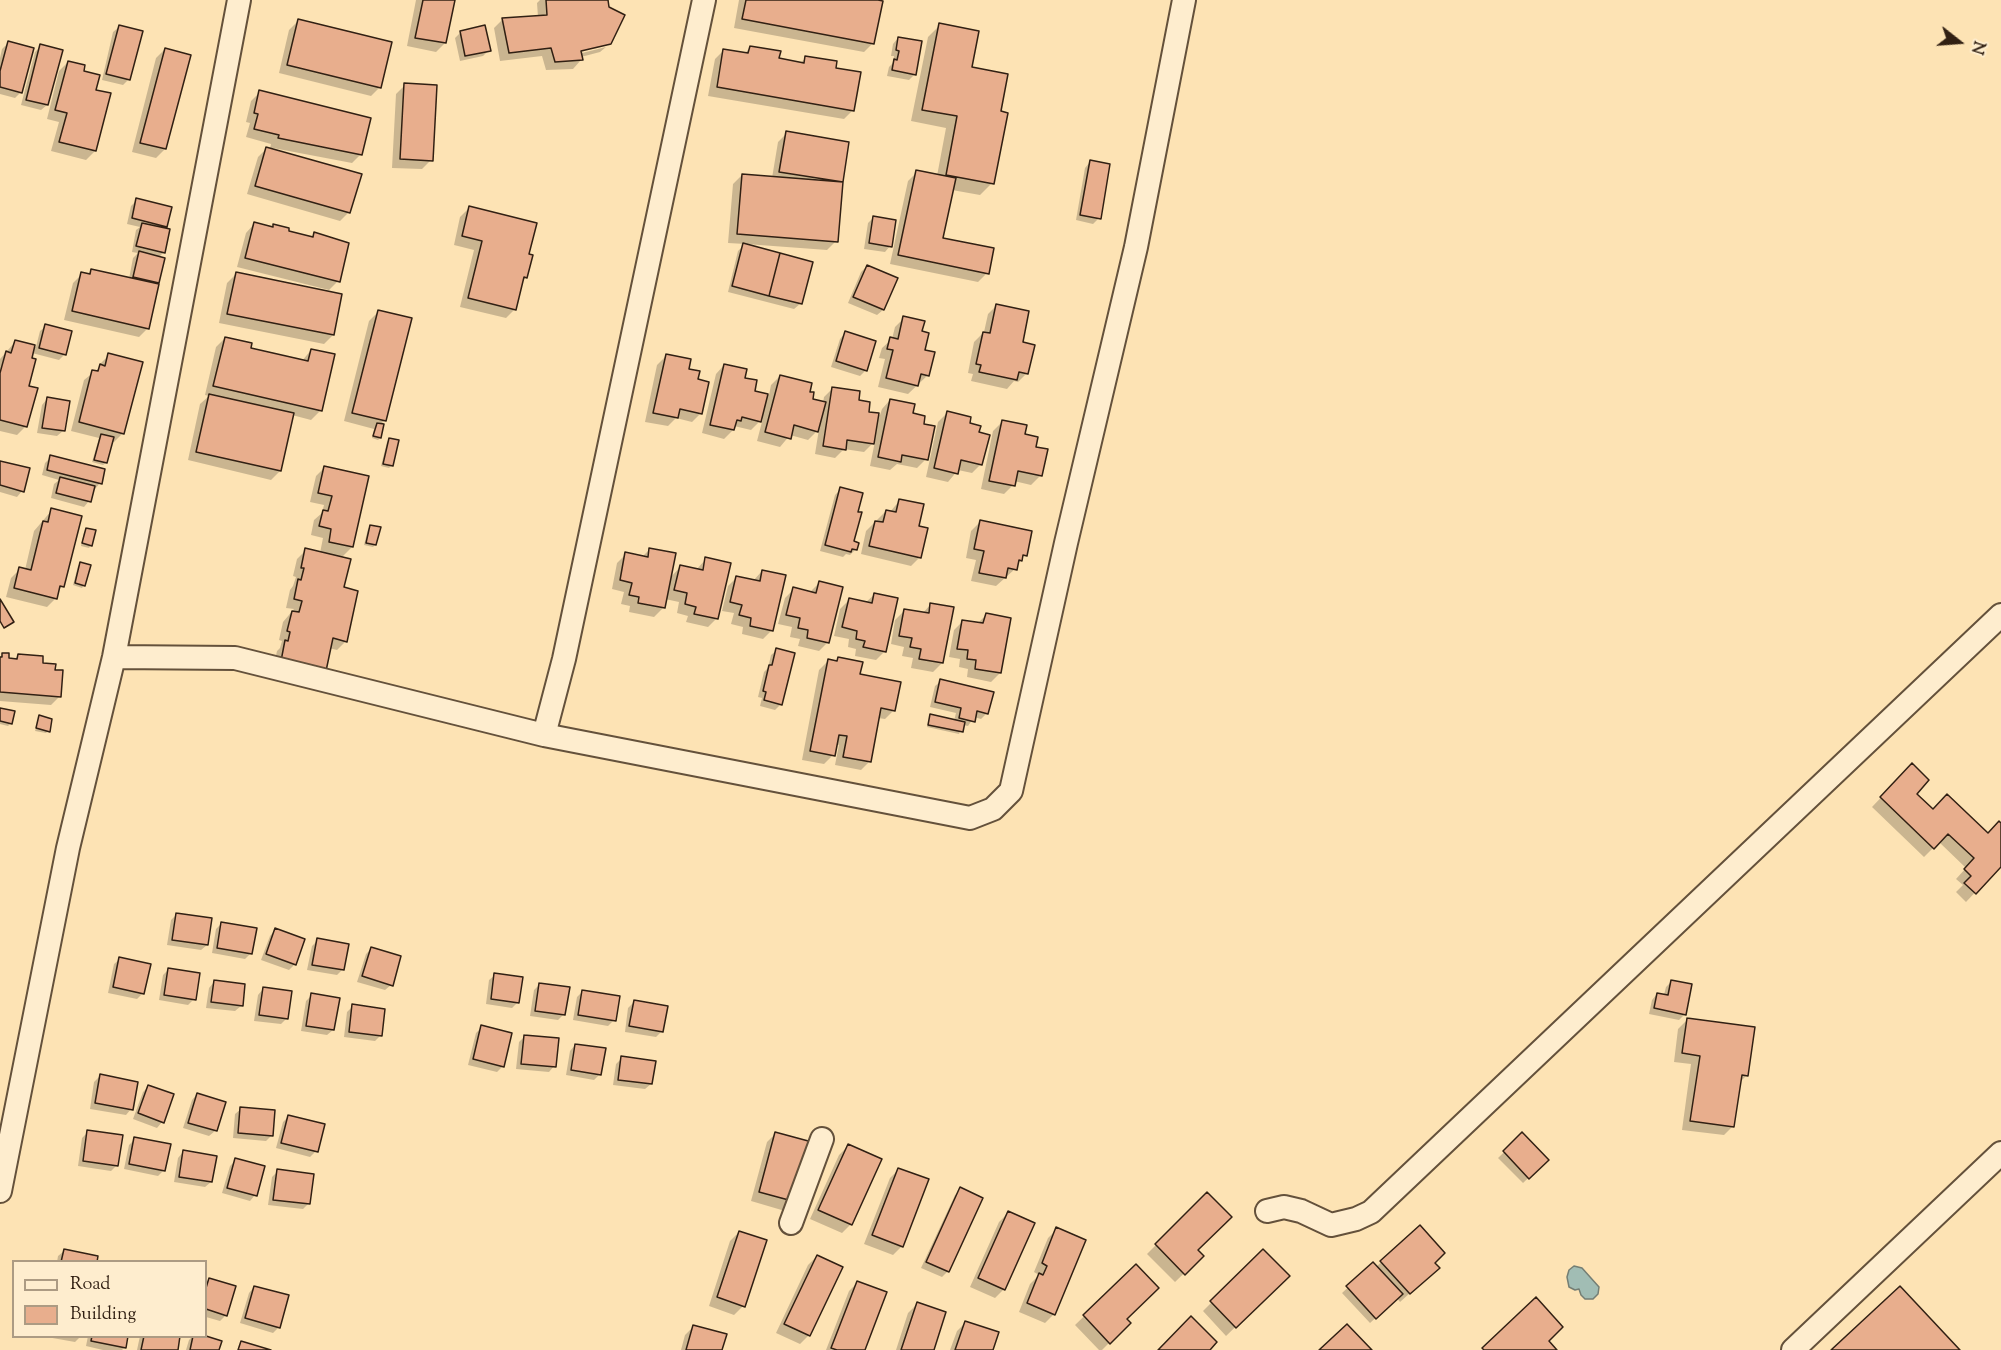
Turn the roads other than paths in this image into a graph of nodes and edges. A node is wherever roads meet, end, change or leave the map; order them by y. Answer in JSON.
{"nodes":[{"id":1,"x":239,"y":0,"type":"edge"},
{"id":2,"x":704,"y":0,"type":"edge"},
{"id":3,"x":1184,"y":0,"type":"edge"},
{"id":4,"x":2001,"y":615,"type":"edge"},
{"id":5,"x":114,"y":657,"type":"junction"},
{"id":6,"x":544,"y":735,"type":"junction"},
{"id":7,"x":822,"y":1139,"type":"dead end"},
{"id":8,"x":2001,"y":1153,"type":"edge"},
{"id":9,"x":0,"y":1191,"type":"edge"},
{"id":10,"x":1267,"y":1211,"type":"dead end"},
{"id":11,"x":791,"y":1223,"type":"dead end"},
{"id":12,"x":1793,"y":1350,"type":"edge"}],
"edges":[{"from":1,"to":5,"type":"street"},
{"from":2,"to":6,"type":"street"},
{"from":3,"to":6,"type":"street"},
{"from":4,"to":10,"type":"street"},
{"from":5,"to":6,"type":"street"},
{"from":5,"to":9,"type":"street"},
{"from":7,"to":11,"type":"street"},
{"from":8,"to":12,"type":"street"}]}
